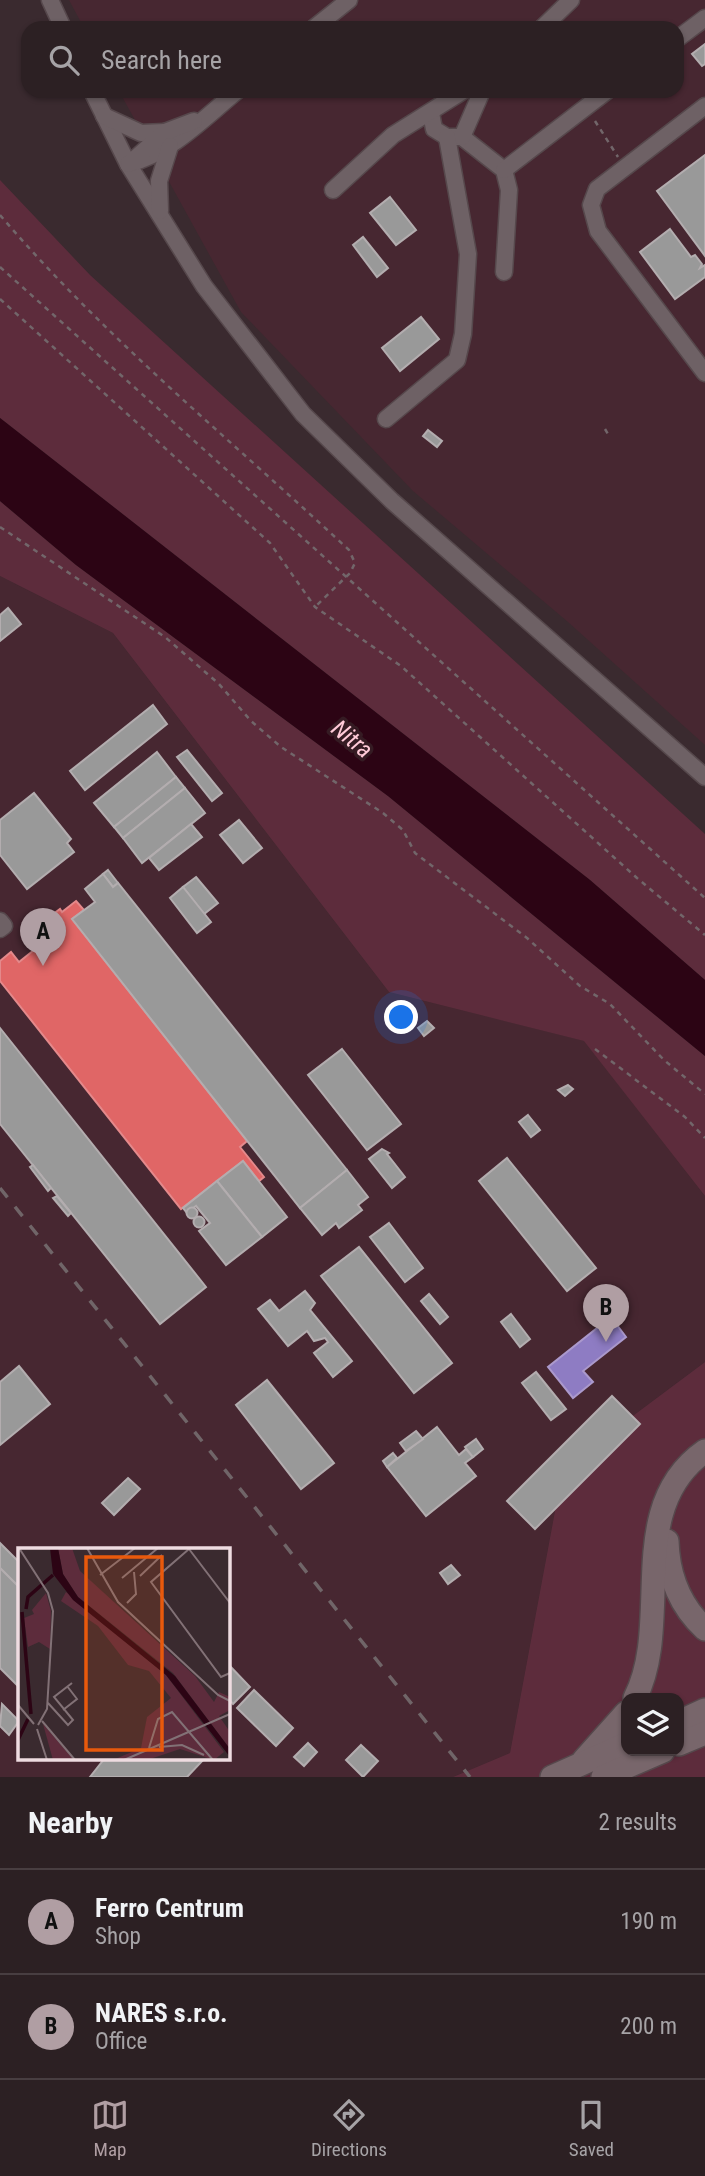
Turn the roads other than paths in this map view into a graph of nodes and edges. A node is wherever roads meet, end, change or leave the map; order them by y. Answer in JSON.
{"nodes":[{"id":1,"x":50,"y":0,"type":"edge"},
{"id":2,"x":349,"y":0,"type":"edge"},
{"id":3,"x":571,"y":0,"type":"edge"},
{"id":4,"x":705,"y":18,"type":"edge"},
{"id":5,"x":60,"y":21,"type":"edge"},
{"id":6,"x":323,"y":21,"type":"edge"},
{"id":7,"x":549,"y":21,"type":"edge"},
{"id":8,"x":684,"y":34,"type":"edge"},
{"id":9,"x":95,"y":98,"type":"edge"},
{"id":10,"x":229,"y":98,"type":"edge"},
{"id":11,"x":453,"y":98,"type":"edge"},
{"id":12,"x":478,"y":98,"type":"edge"},
{"id":13,"x":598,"y":98,"type":"edge"},
{"id":14,"x":705,"y":106,"type":"edge"},
{"id":15,"x":431,"y":113,"type":"junction"},
{"id":16,"x":104,"y":116,"type":"junction"},
{"id":17,"x":455,"y":137,"type":"junction"},
{"id":18,"x":167,"y":139,"type":"junction"},
{"id":19,"x":128,"y":164,"type":"junction"},
{"id":20,"x":504,"y":170,"type":"junction"},
{"id":21,"x":333,"y":190,"type":"dead end"},
{"id":22,"x":160,"y":214,"type":"junction"},
{"id":23,"x":504,"y":272,"type":"dead end"},
{"id":24,"x":705,"y":373,"type":"edge"},
{"id":25,"x":386,"y":419,"type":"dead end"},
{"id":26,"x":705,"y":777,"type":"edge"},
{"id":27,"x":0,"y":921,"type":"edge"},
{"id":28,"x":0,"y":929,"type":"edge"},
{"id":29,"x":705,"y":1451,"type":"edge"},
{"id":30,"x":705,"y":1461,"type":"edge"},
{"id":31,"x":705,"y":1629,"type":"edge"},
{"id":32,"x":638,"y":1693,"type":"edge"},
{"id":33,"x":705,"y":1710,"type":"edge"},
{"id":34,"x":621,"y":1718,"type":"edge"},
{"id":35,"x":684,"y":1720,"type":"edge"},
{"id":36,"x":705,"y":1733,"type":"edge"},
{"id":37,"x":684,"y":1743,"type":"edge"},
{"id":38,"x":705,"y":1743,"type":"edge"},
{"id":39,"x":684,"y":1745,"type":"edge"},
{"id":40,"x":621,"y":1746,"type":"edge"},
{"id":41,"x":651,"y":1756,"type":"edge"},
{"id":42,"x":565,"y":1771,"type":"edge"},
{"id":43,"x":603,"y":1777,"type":"edge"}],
"edges":[{"from":1,"to":5,"type":"street"},
{"from":2,"to":6,"type":"street"},
{"from":3,"to":7,"type":"street"},
{"from":4,"to":8,"type":"street"},
{"from":9,"to":16,"type":"street"},
{"from":10,"to":18,"type":"street"},
{"from":11,"to":15,"type":"street"},
{"from":12,"to":17,"type":"street"},
{"from":13,"to":20,"type":"street"},
{"from":14,"to":24,"type":"street"},
{"from":15,"to":17,"type":"street"},
{"from":15,"to":21,"type":"street"},
{"from":16,"to":18,"type":"street"},
{"from":16,"to":19,"type":"street"},
{"from":17,"to":20,"type":"street"},
{"from":17,"to":25,"type":"street"},
{"from":18,"to":19,"type":"street"},
{"from":18,"to":22,"type":"street"},
{"from":19,"to":22,"type":"street"},
{"from":20,"to":23,"type":"street"},
{"from":22,"to":26,"type":"street"},
{"from":27,"to":28,"type":"street"},
{"from":29,"to":32,"type":"highway"},
{"from":30,"to":31,"type":"highway"},
{"from":33,"to":35,"type":"highway"},
{"from":34,"to":42,"type":"highway"},
{"from":36,"to":37,"type":"highway"},
{"from":38,"to":39,"type":"highway"},
{"from":40,"to":42,"type":"highway"},
{"from":41,"to":43,"type":"highway"}]}
